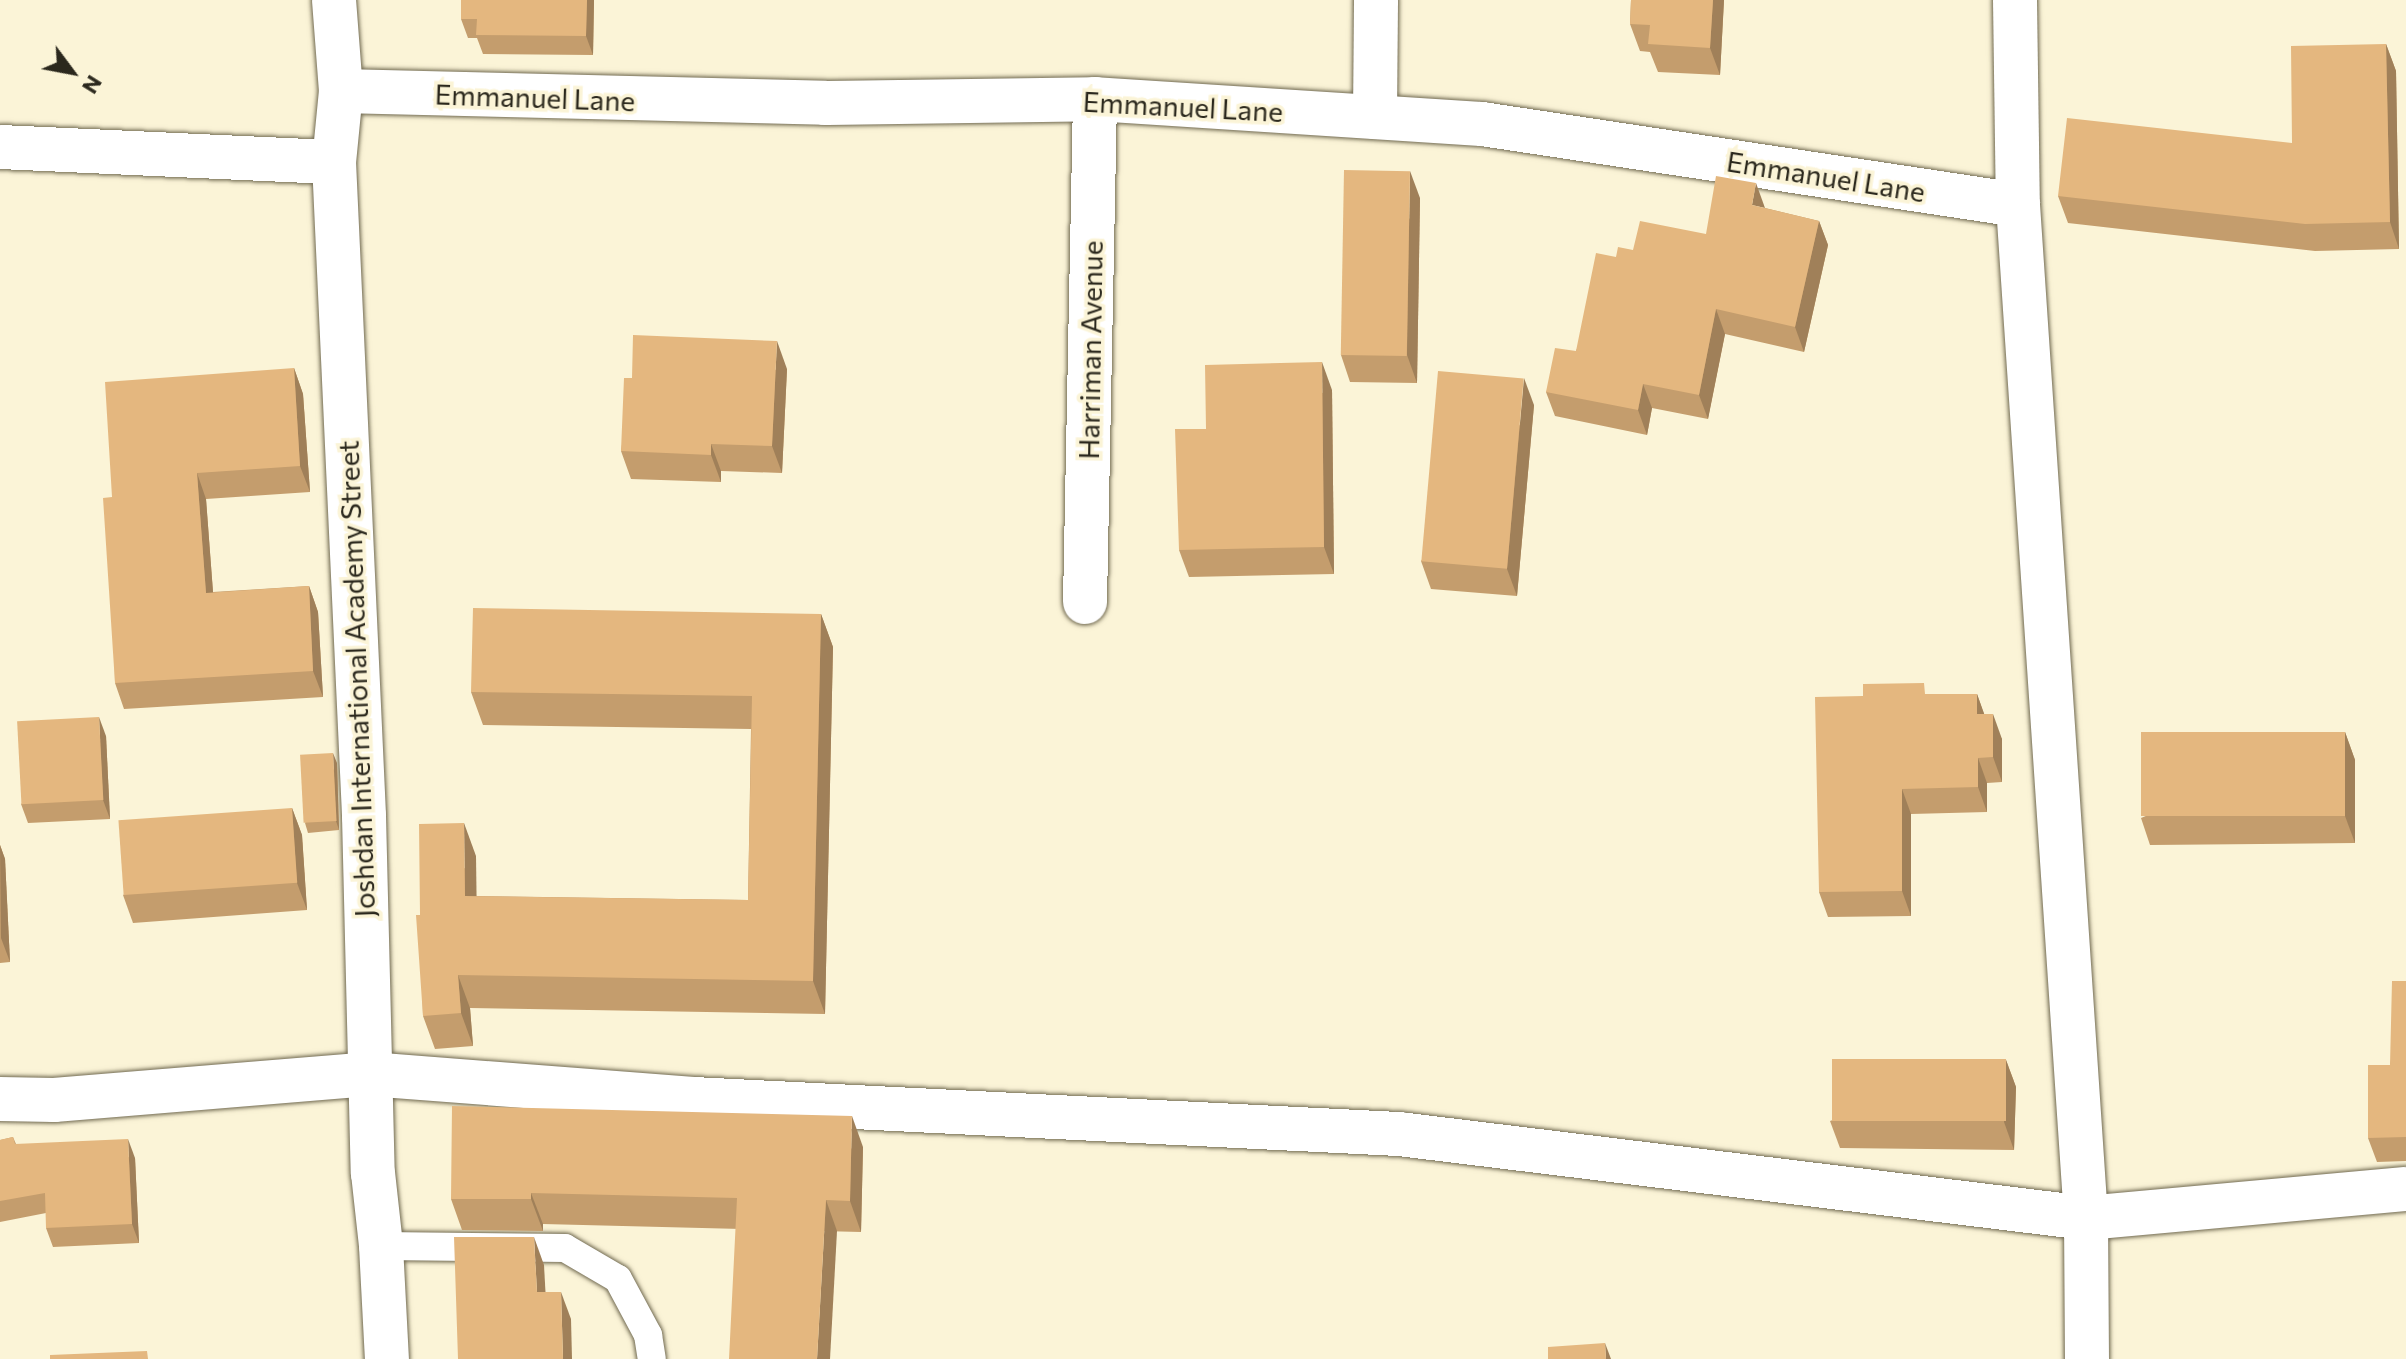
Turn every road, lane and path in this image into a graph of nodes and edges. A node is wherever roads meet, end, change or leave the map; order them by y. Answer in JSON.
{"nodes":[{"id":1,"x":334,"y":0,"type":"edge"},
{"id":2,"x":1376,"y":0,"type":"edge"},
{"id":3,"x":2015,"y":0,"type":"edge"},
{"id":4,"x":341,"y":91,"type":"junction"},
{"id":5,"x":1095,"y":99,"type":"junction"},
{"id":6,"x":1375,"y":117,"type":"junction"},
{"id":7,"x":0,"y":147,"type":"edge"},
{"id":8,"x":334,"y":162,"type":"junction"},
{"id":9,"x":2018,"y":205,"type":"junction"},
{"id":10,"x":1085,"y":602,"type":"dead end"},
{"id":11,"x":369,"y":1074,"type":"junction"},
{"id":12,"x":0,"y":1099,"type":"edge"},
{"id":13,"x":2406,"y":1189,"type":"edge"},
{"id":14,"x":2086,"y":1218,"type":"junction"},
{"id":15,"x":381,"y":1246,"type":"junction"},
{"id":16,"x":387,"y":1359,"type":"edge"},
{"id":17,"x":652,"y":1359,"type":"edge"},
{"id":18,"x":2087,"y":1359,"type":"edge"}],
"edges":[{"from":1,"to":4,"type":"street","name":"Joshdan International Academy Street"},
{"from":2,"to":6,"type":"street"},
{"from":3,"to":9,"type":"street"},
{"from":4,"to":5,"type":"street","name":"Emmanuel Lane"},
{"from":4,"to":8,"type":"street","name":"Joshdan International Academy Street"},
{"from":5,"to":6,"type":"street","name":"Emmanuel Lane"},
{"from":5,"to":10,"type":"street","name":"Harriman Avenue"},
{"from":6,"to":9,"type":"street","name":"Emmanuel Lane"},
{"from":7,"to":8,"type":"street"},
{"from":8,"to":11,"type":"street","name":"Joshdan International Academy Street"},
{"from":9,"to":14,"type":"street"},
{"from":11,"to":12,"type":"street"},
{"from":11,"to":14,"type":"street"},
{"from":11,"to":15,"type":"street","name":"Joshdan International Academy Street"},
{"from":13,"to":14,"type":"street"},
{"from":14,"to":18,"type":"street"},
{"from":15,"to":16,"type":"street","name":"Joshdan International Academy Street"},
{"from":15,"to":17,"type":"lane"}]}
